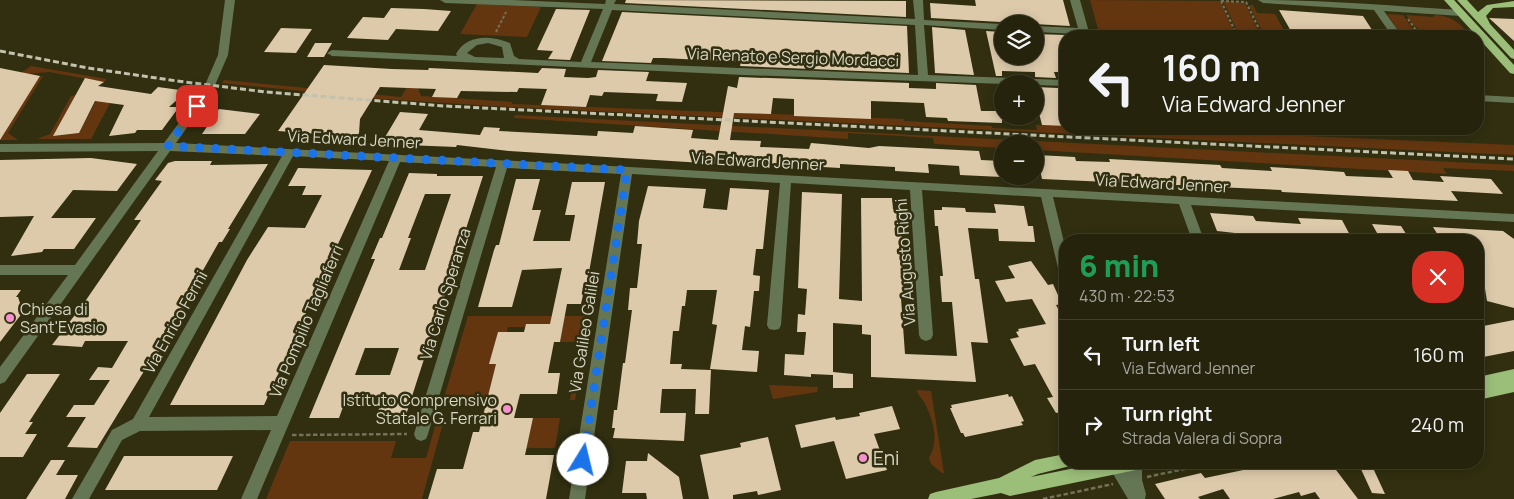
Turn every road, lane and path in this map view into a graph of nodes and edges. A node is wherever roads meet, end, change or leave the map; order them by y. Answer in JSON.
{"nodes":[{"id":1,"x":230,"y":0,"type":"edge"},
{"id":2,"x":445,"y":0,"type":"edge"},
{"id":3,"x":918,"y":0,"type":"edge"},
{"id":4,"x":1075,"y":0,"type":"edge"},
{"id":5,"x":1263,"y":0,"type":"edge"},
{"id":6,"x":1449,"y":0,"type":"edge"},
{"id":7,"x":1462,"y":0,"type":"edge"},
{"id":8,"x":486,"y":1,"type":"edge"},
{"id":9,"x":1243,"y":1,"type":"edge"},
{"id":10,"x":511,"y":3,"type":"junction"},
{"id":11,"x":609,"y":4,"type":"edge"},
{"id":12,"x":1514,"y":4,"type":"edge"},
{"id":13,"x":1378,"y":7,"type":"junction"},
{"id":14,"x":1461,"y":13,"type":"junction"},
{"id":15,"x":1404,"y":14,"type":"dead end"},
{"id":16,"x":919,"y":22,"type":"junction"},
{"id":17,"x":1486,"y":26,"type":"junction"},
{"id":18,"x":994,"y":27,"type":"edge"},
{"id":19,"x":1044,"y":30,"type":"edge"},
{"id":20,"x":1083,"y":30,"type":"edge"},
{"id":21,"x":1235,"y":30,"type":"edge"},
{"id":22,"x":1260,"y":30,"type":"edge"},
{"id":23,"x":1393,"y":30,"type":"edge"},
{"id":24,"x":1416,"y":30,"type":"edge"},
{"id":25,"x":1477,"y":30,"type":"edge"},
{"id":26,"x":1059,"y":31,"type":"edge"},
{"id":27,"x":493,"y":36,"type":"dead end"},
{"id":28,"x":1484,"y":38,"type":"edge"},
{"id":29,"x":332,"y":53,"type":"dead end"},
{"id":30,"x":1514,"y":56,"type":"edge"},
{"id":31,"x":474,"y":60,"type":"junction"},
{"id":32,"x":520,"y":62,"type":"junction"},
{"id":33,"x":585,"y":65,"type":"junction"},
{"id":34,"x":1514,"y":71,"type":"edge"},
{"id":35,"x":923,"y":78,"type":"junction"},
{"id":36,"x":1059,"y":83,"type":"edge"},
{"id":37,"x":1484,"y":98,"type":"edge"},
{"id":38,"x":1514,"y":100,"type":"edge"},
{"id":39,"x":168,"y":146,"type":"junction"},
{"id":40,"x":0,"y":148,"type":"edge"},
{"id":41,"x":290,"y":152,"type":"junction"},
{"id":42,"x":396,"y":158,"type":"junction"},
{"id":43,"x":502,"y":164,"type":"junction"},
{"id":44,"x":627,"y":170,"type":"junction"},
{"id":45,"x":786,"y":179,"type":"junction"},
{"id":46,"x":916,"y":186,"type":"junction"},
{"id":47,"x":1046,"y":193,"type":"junction"},
{"id":48,"x":1183,"y":200,"type":"junction"},
{"id":49,"x":1514,"y":218,"type":"edge"},
{"id":50,"x":1196,"y":234,"type":"edge"},
{"id":51,"x":1059,"y":247,"type":"edge"},
{"id":52,"x":0,"y":270,"type":"edge"},
{"id":53,"x":78,"y":270,"type":"junction"},
{"id":54,"x":774,"y":326,"type":"dead end"},
{"id":55,"x":926,"y":335,"type":"dead end"},
{"id":56,"x":1514,"y":376,"type":"edge"},
{"id":57,"x":0,"y":378,"type":"edge"},
{"id":58,"x":1484,"y":382,"type":"edge"},
{"id":59,"x":1514,"y":386,"type":"edge"},
{"id":60,"x":1484,"y":393,"type":"edge"},
{"id":61,"x":138,"y":424,"type":"junction"},
{"id":62,"x":279,"y":429,"type":"junction"},
{"id":63,"x":421,"y":434,"type":"joint"},
{"id":64,"x":1059,"y":462,"type":"edge"},
{"id":65,"x":1104,"y":469,"type":"edge"},
{"id":66,"x":1129,"y":469,"type":"edge"},
{"id":67,"x":1002,"y":485,"type":"junction"},
{"id":68,"x":80,"y":499,"type":"edge"},
{"id":69,"x":249,"y":499,"type":"edge"},
{"id":70,"x":577,"y":499,"type":"edge"},
{"id":71,"x":936,"y":499,"type":"edge"},
{"id":72,"x":1138,"y":499,"type":"edge"}],
"edges":[{"from":1,"to":39,"type":"street"},
{"from":2,"to":8,"type":"street"},
{"from":3,"to":16,"type":"street"},
{"from":4,"to":20,"type":"street"},
{"from":5,"to":13,"type":"street"},
{"from":6,"to":14,"type":"main road"},
{"from":7,"to":17,"type":"main road"},
{"from":8,"to":10,"type":"street"},
{"from":9,"to":21,"type":"path"},
{"from":9,"to":22,"type":"path"},
{"from":10,"to":11,"type":"street"},
{"from":10,"to":27,"type":"path"},
{"from":11,"to":16,"type":"street"},
{"from":11,"to":33,"type":"street"},
{"from":12,"to":17,"type":"main road"},
{"from":13,"to":14,"type":"street"},
{"from":13,"to":23,"type":"street"},
{"from":14,"to":25,"type":"main road"},
{"from":15,"to":24,"type":"path"},
{"from":16,"to":18,"type":"street"},
{"from":16,"to":35,"type":"street"},
{"from":17,"to":30,"type":"main road"},
{"from":19,"to":26,"type":"street"},
{"from":28,"to":34,"type":"main road"},
{"from":29,"to":31,"type":"street","name":"Via Renato e Sergio Mordacci"},
{"from":31,"to":32,"type":"street","name":"Via Renato e Sergio Mordacci"},
{"from":31,"to":32,"type":"street"},
{"from":32,"to":33,"type":"street","name":"Via Renato e Sergio Mordacci"},
{"from":33,"to":35,"type":"street","name":"Via Renato e Sergio Mordacci"},
{"from":35,"to":36,"type":"street","name":"Via Renato e Sergio Mordacci"},
{"from":37,"to":38,"type":"street"},
{"from":39,"to":40,"type":"street","name":"Via Edward Jenner"},
{"from":39,"to":41,"type":"street","name":"Via Edward Jenner"},
{"from":39,"to":53,"type":"street"},
{"from":41,"to":42,"type":"street","name":"Via Edward Jenner"},
{"from":41,"to":61,"type":"street","name":"Via Enrico Fermi"},
{"from":42,"to":43,"type":"street","name":"Via Edward Jenner"},
{"from":42,"to":62,"type":"street","name":"Via Pompilio Tagliaferri"},
{"from":43,"to":44,"type":"street","name":"Via Edward Jenner"},
{"from":43,"to":63,"type":"street","name":"Via Carlo Speranza"},
{"from":44,"to":45,"type":"street","name":"Via Edward Jenner"},
{"from":44,"to":70,"type":"street","name":"Via Galileo Galilei"},
{"from":45,"to":46,"type":"street","name":"Via Edward Jenner"},
{"from":45,"to":54,"type":"street"},
{"from":46,"to":47,"type":"street","name":"Via Edward Jenner"},
{"from":46,"to":55,"type":"street","name":"Via Augusto Righi"},
{"from":47,"to":48,"type":"street","name":"Via Edward Jenner"},
{"from":47,"to":51,"type":"street"},
{"from":48,"to":49,"type":"street","name":"Via Edward Jenner"},
{"from":48,"to":50,"type":"street"},
{"from":52,"to":53,"type":"street"},
{"from":53,"to":57,"type":"street"},
{"from":56,"to":58,"type":"main road"},
{"from":59,"to":60,"type":"main road"},
{"from":61,"to":62,"type":"street"},
{"from":61,"to":68,"type":"street"},
{"from":62,"to":63,"type":"path"},
{"from":62,"to":69,"type":"street","name":"Via Pompilio Tagliaferri"},
{"from":64,"to":67,"type":"main road"},
{"from":65,"to":67,"type":"main road"},
{"from":66,"to":72,"type":"street"},
{"from":67,"to":71,"type":"main road"}]}
